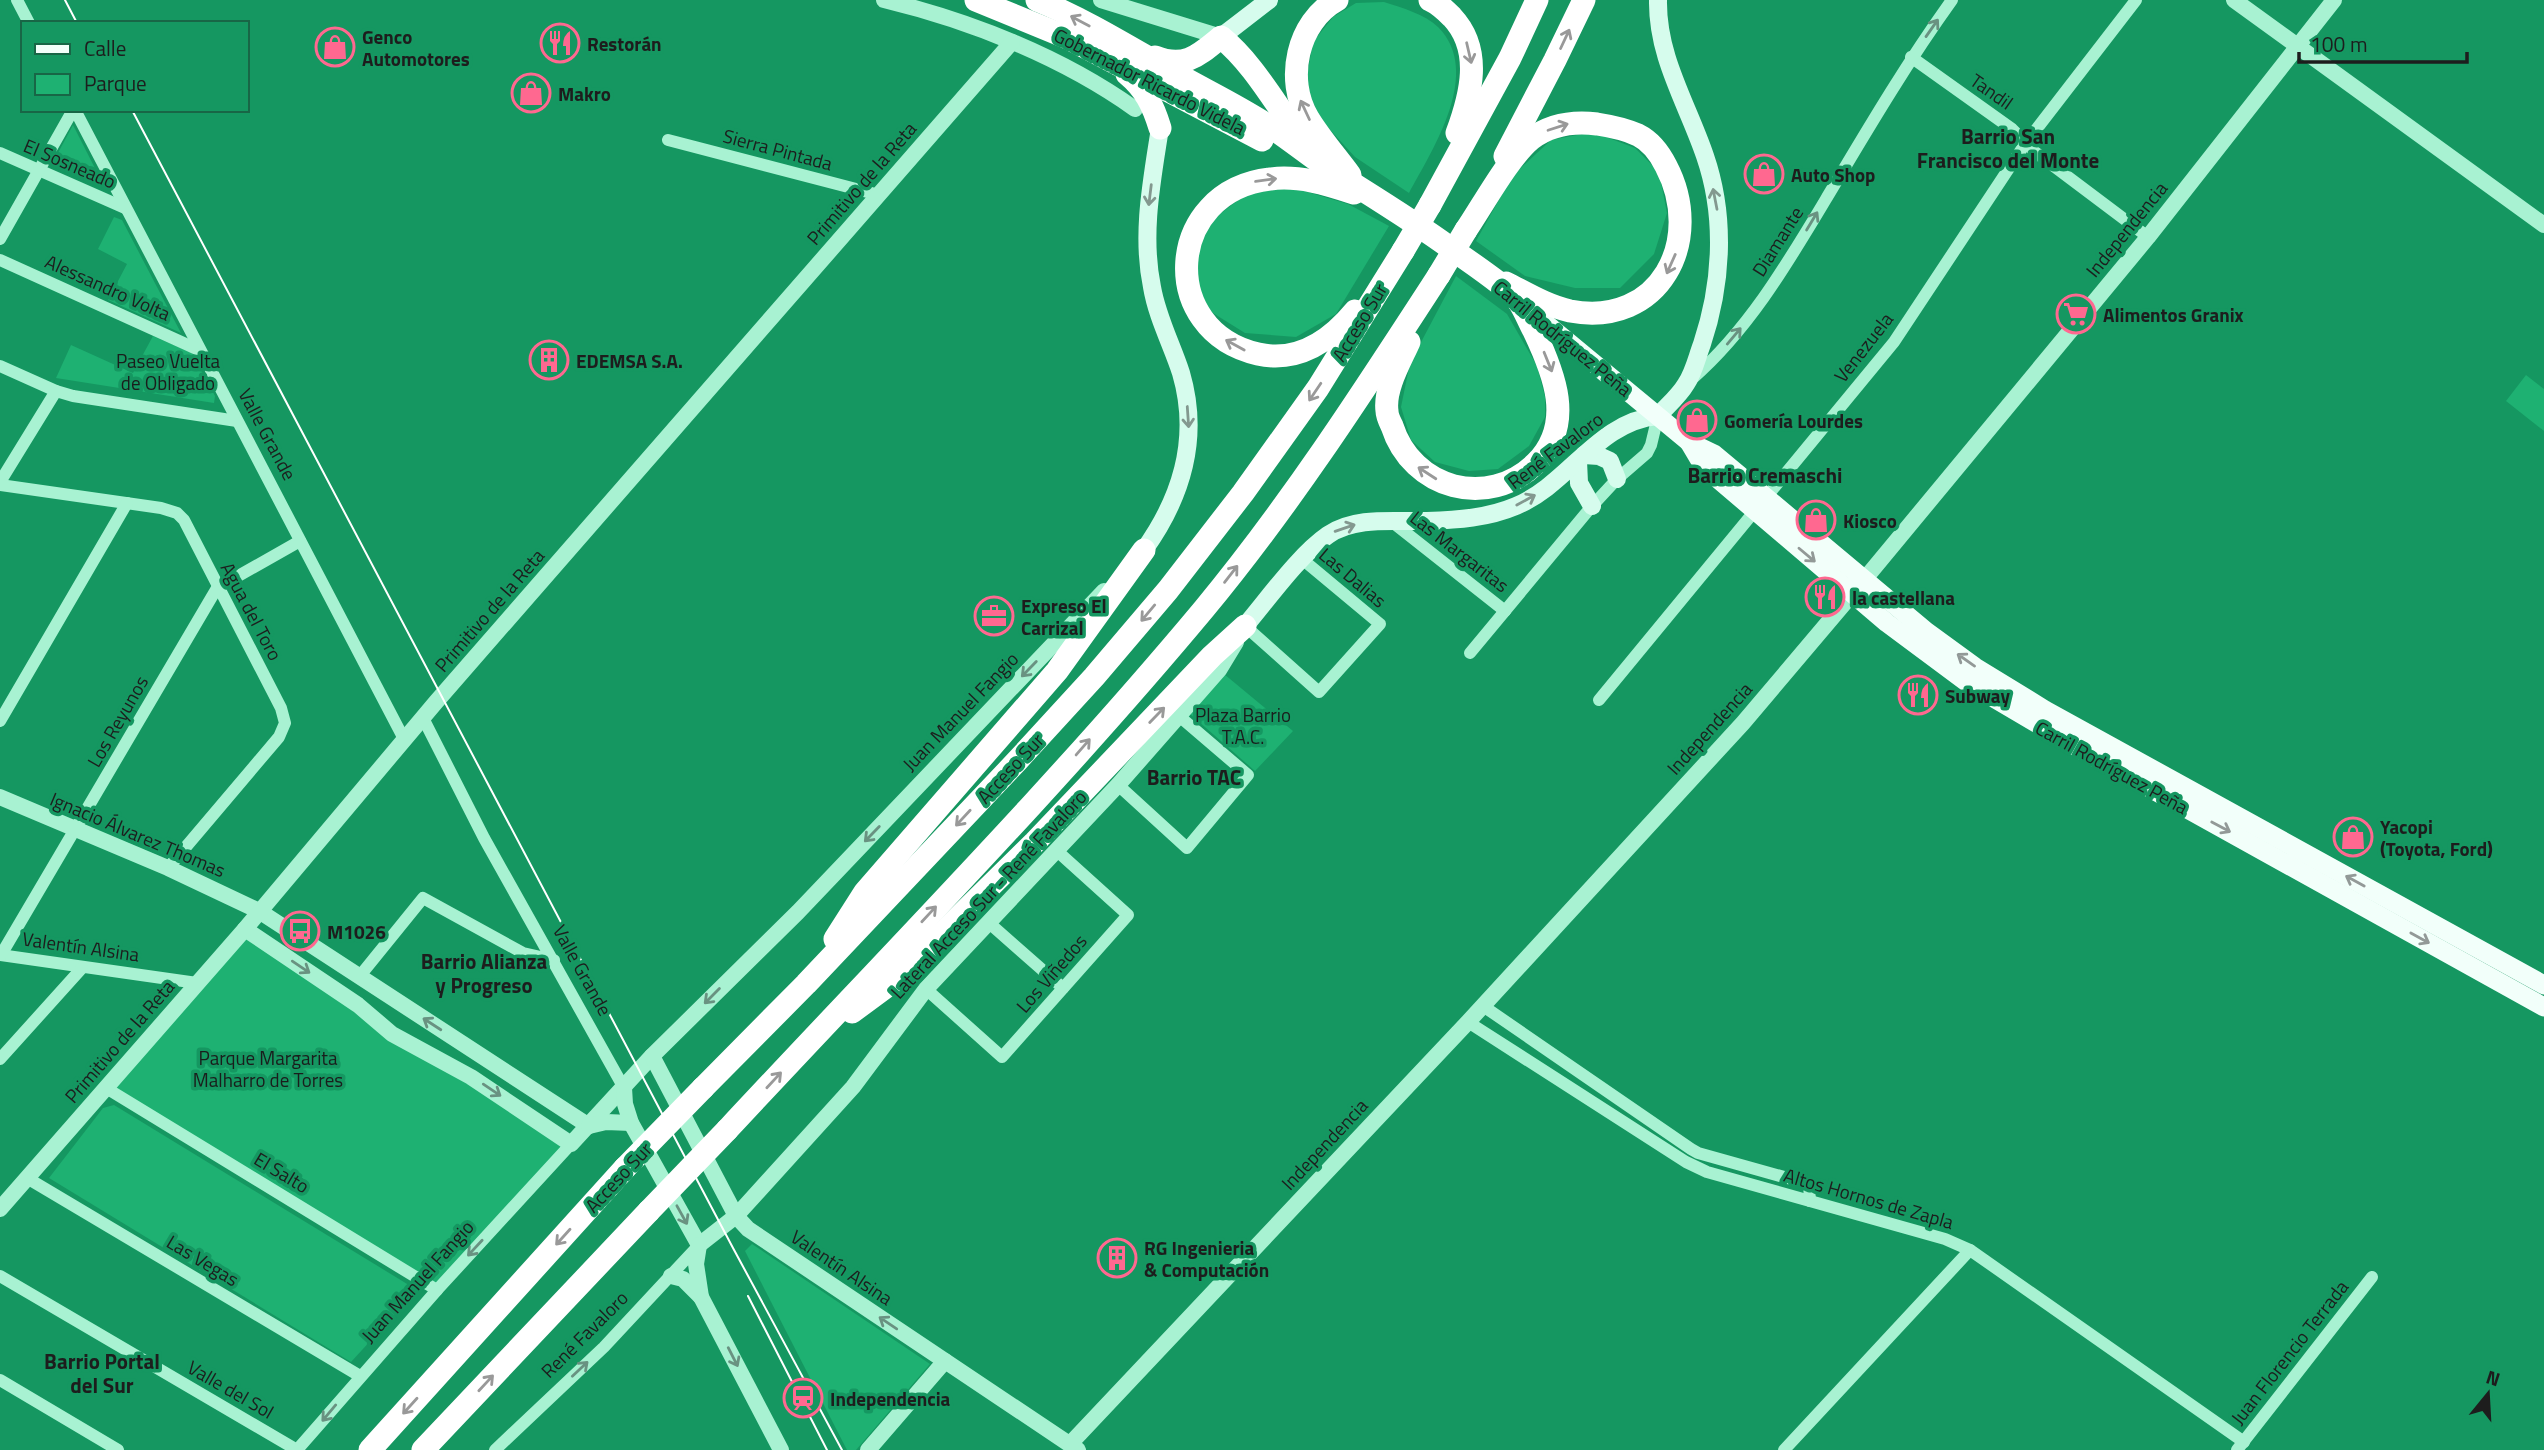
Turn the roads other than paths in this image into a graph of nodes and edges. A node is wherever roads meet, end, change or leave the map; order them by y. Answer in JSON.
{"nodes":[{"id":1,"x":17,"y":0,"type":"edge"},
{"id":2,"x":884,"y":0,"type":"edge"},
{"id":3,"x":976,"y":0,"type":"edge"},
{"id":4,"x":1037,"y":0,"type":"edge"},
{"id":5,"x":1101,"y":0,"type":"edge"},
{"id":6,"x":1269,"y":0,"type":"edge"},
{"id":7,"x":1337,"y":0,"type":"edge"},
{"id":8,"x":1430,"y":0,"type":"edge"},
{"id":9,"x":1537,"y":0,"type":"edge"},
{"id":10,"x":1584,"y":0,"type":"edge"},
{"id":11,"x":1658,"y":0,"type":"edge"},
{"id":12,"x":1952,"y":0,"type":"edge"},
{"id":13,"x":2136,"y":0,"type":"edge"},
{"id":14,"x":2234,"y":0,"type":"edge"},
{"id":15,"x":2334,"y":0,"type":"edge"},
{"id":16,"x":28,"y":21,"type":"edge"},
{"id":17,"x":1221,"y":37,"type":"junction"},
{"id":18,"x":1012,"y":43,"type":"junction"},
{"id":19,"x":2298,"y":48,"type":"junction"},
{"id":20,"x":1117,"y":52,"type":"junction"},
{"id":21,"x":1911,"y":57,"type":"junction"},
{"id":22,"x":1135,"y":109,"type":"dead end"},
{"id":23,"x":73,"y":112,"type":"edge"},
{"id":24,"x":75,"y":112,"type":"edge"},
{"id":25,"x":1160,"y":128,"type":"joint"},
{"id":26,"x":668,"y":140,"type":"dead end"},
{"id":27,"x":2025,"y":144,"type":"junction"},
{"id":28,"x":0,"y":153,"type":"edge"},
{"id":29,"x":1323,"y":164,"type":"junction"},
{"id":30,"x":38,"y":171,"type":"junction"},
{"id":31,"x":1358,"y":186,"type":"junction"},
{"id":32,"x":879,"y":195,"type":"junction"},
{"id":33,"x":1390,"y":205,"type":"junction"},
{"id":34,"x":1430,"y":205,"type":"junction"},
{"id":35,"x":125,"y":208,"type":"junction"},
{"id":36,"x":2544,"y":225,"type":"edge"},
{"id":37,"x":1466,"y":230,"type":"junction"},
{"id":38,"x":1435,"y":237,"type":"joint"},
{"id":39,"x":2148,"y":237,"type":"junction"},
{"id":40,"x":0,"y":239,"type":"edge"},
{"id":41,"x":1403,"y":251,"type":"junction"},
{"id":42,"x":0,"y":260,"type":"edge"},
{"id":43,"x":1481,"y":271,"type":"junction"},
{"id":44,"x":1439,"y":275,"type":"junction"},
{"id":45,"x":1518,"y":300,"type":"junction"},
{"id":46,"x":199,"y":350,"type":"junction"},
{"id":47,"x":0,"y":366,"type":"edge"},
{"id":48,"x":1686,"y":384,"type":"junction"},
{"id":49,"x":56,"y":391,"type":"junction"},
{"id":50,"x":1658,"y":416,"type":"junction"},
{"id":51,"x":237,"y":421,"type":"junction"},
{"id":52,"x":1581,"y":458,"type":"junction"},
{"id":53,"x":1616,"y":479,"type":"junction"},
{"id":54,"x":0,"y":484,"type":"edge"},
{"id":55,"x":127,"y":503,"type":"junction"},
{"id":56,"x":1760,"y":505,"type":"junction"},
{"id":57,"x":1592,"y":506,"type":"junction"},
{"id":58,"x":1391,"y":521,"type":"junction"},
{"id":59,"x":300,"y":541,"type":"junction"},
{"id":60,"x":1144,"y":550,"type":"junction"},
{"id":61,"x":1302,"y":559,"type":"junction"},
{"id":62,"x":1858,"y":587,"type":"junction"},
{"id":63,"x":217,"y":588,"type":"junction"},
{"id":64,"x":1505,"y":611,"type":"junction"},
{"id":65,"x":1245,"y":626,"type":"junction"},
{"id":66,"x":1470,"y":653,"type":"dead end"},
{"id":67,"x":1599,"y":700,"type":"dead end"},
{"id":68,"x":1179,"y":716,"type":"junction"},
{"id":69,"x":423,"y":718,"type":"junction"},
{"id":70,"x":0,"y":721,"type":"edge"},
{"id":71,"x":404,"y":739,"type":"junction"},
{"id":72,"x":1118,"y":785,"type":"junction"},
{"id":73,"x":0,"y":797,"type":"edge"},
{"id":74,"x":76,"y":830,"type":"junction"},
{"id":75,"x":1056,"y":850,"type":"junction"},
{"id":76,"x":168,"y":868,"type":"junction"},
{"id":77,"x":259,"y":911,"type":"junction"},
{"id":78,"x":988,"y":922,"type":"junction"},
{"id":79,"x":245,"y":929,"type":"junction"},
{"id":80,"x":0,"y":955,"type":"edge"},
{"id":81,"x":554,"y":960,"type":"junction"},
{"id":82,"x":82,"y":968,"type":"junction"},
{"id":83,"x":359,"y":977,"type":"junction"},
{"id":84,"x":197,"y":983,"type":"junction"},
{"id":85,"x":806,"y":984,"type":"junction"},
{"id":86,"x":2544,"y":985,"type":"edge"},
{"id":87,"x":1063,"y":988,"type":"junction"},
{"id":88,"x":926,"y":989,"type":"junction"},
{"id":89,"x":1482,"y":1006,"type":"junction"},
{"id":90,"x":2544,"y":1007,"type":"edge"},
{"id":91,"x":1468,"y":1022,"type":"junction"},
{"id":92,"x":805,"y":1047,"type":"junction"},
{"id":93,"x":652,"y":1056,"type":"junction"},
{"id":94,"x":0,"y":1059,"type":"edge"},
{"id":95,"x":106,"y":1088,"type":"junction"},
{"id":96,"x":624,"y":1088,"type":"junction"},
{"id":97,"x":631,"y":1123,"type":"junction"},
{"id":98,"x":589,"y":1126,"type":"junction"},
{"id":99,"x":571,"y":1144,"type":"junction"},
{"id":100,"x":27,"y":1178,"type":"junction"},
{"id":101,"x":1810,"y":1201,"type":"junction"},
{"id":102,"x":0,"y":1209,"type":"edge"},
{"id":103,"x":736,"y":1216,"type":"junction"},
{"id":104,"x":699,"y":1245,"type":"junction"},
{"id":105,"x":1970,"y":1250,"type":"junction"},
{"id":106,"x":0,"y":1276,"type":"edge"},
{"id":107,"x":671,"y":1276,"type":"junction"},
{"id":108,"x":2372,"y":1277,"type":"dead end"},
{"id":109,"x":437,"y":1290,"type":"junction"},
{"id":110,"x":701,"y":1297,"type":"junction"},
{"id":111,"x":945,"y":1361,"type":"junction"},
{"id":112,"x":360,"y":1376,"type":"junction"},
{"id":113,"x":0,"y":1380,"type":"edge"},
{"id":114,"x":2240,"y":1446,"type":"edge"},
{"id":115,"x":1074,"y":1447,"type":"edge"},
{"id":116,"x":118,"y":1450,"type":"edge"},
{"id":117,"x":297,"y":1450,"type":"edge"},
{"id":118,"x":370,"y":1450,"type":"edge"},
{"id":119,"x":423,"y":1450,"type":"edge"},
{"id":120,"x":495,"y":1450,"type":"edge"},
{"id":121,"x":781,"y":1450,"type":"edge"},
{"id":122,"x":868,"y":1450,"type":"edge"},
{"id":123,"x":1784,"y":1450,"type":"edge"}],
"edges":[{"from":1,"to":16,"type":"street"},
{"from":2,"to":18,"type":"street"},
{"from":3,"to":20,"type":"highway","name":"Gobernador Ricardo Videla"},
{"from":20,"to":4,"type":"highway","name":"Gobernador Ricardo Videla","one_way":true},
{"from":5,"to":17,"type":"street"},
{"from":6,"to":17,"type":"main road"},
{"from":31,"to":7,"type":"highway","one_way":true},
{"from":8,"to":34,"type":"highway","one_way":true},
{"from":9,"to":34,"type":"highway","name":"Acceso Sur"},
{"from":37,"to":10,"type":"highway","name":"Acceso Sur","one_way":true},
{"from":48,"to":11,"type":"main road","one_way":true},
{"from":21,"to":12,"type":"street","name":"Diamante","one_way":true},
{"from":13,"to":27,"type":"street","name":"Venezuela"},
{"from":14,"to":19,"type":"street"},
{"from":15,"to":19,"type":"street","name":"Independencia"},
{"from":17,"to":20,"type":"highway"},
{"from":17,"to":29,"type":"highway"},
{"from":18,"to":22,"type":"street"},
{"from":18,"to":32,"type":"street","name":"Primitivo de la Reta"},
{"from":19,"to":36,"type":"street"},
{"from":19,"to":39,"type":"street","name":"Independencia"},
{"from":20,"to":25,"type":"highway"},
{"from":20,"to":29,"type":"highway","name":"Gobernador Ricardo Videla"},
{"from":21,"to":27,"type":"street","name":"Tandil"},
{"from":48,"to":21,"type":"street","name":"Diamante","one_way":true},
{"from":23,"to":30,"type":"street"},
{"from":24,"to":35,"type":"street","name":"Valle Grande"},
{"from":25,"to":60,"type":"main road","name":"Juan Manuel Fangio","one_way":true},
{"from":26,"to":32,"type":"street","name":"Sierra Pintada"},
{"from":27,"to":39,"type":"street","name":"Tandil"},
{"from":27,"to":56,"type":"street","name":"Venezuela"},
{"from":28,"to":30,"type":"street","name":"El Sosneado"},
{"from":29,"to":31,"type":"highway","name":"Gobernador Ricardo Videla"},
{"from":30,"to":35,"type":"street","name":"El Sosneado"},
{"from":30,"to":40,"type":"street"},
{"from":31,"to":33,"type":"highway","name":"Gobernador Ricardo Videla"},
{"from":32,"to":69,"type":"street","name":"Primitivo de la Reta"},
{"from":33,"to":38,"type":"highway","name":"Gobernador Ricardo Videla"},
{"from":41,"to":33,"type":"highway","one_way":true},
{"from":34,"to":41,"type":"highway","name":"Acceso Sur","bridge":true},
{"from":35,"to":46,"type":"street","name":"Valle Grande"},
{"from":37,"to":43,"type":"highway","one_way":true},
{"from":37,"to":44,"type":"highway","name":"Acceso Sur","bridge":true},
{"from":38,"to":43,"type":"highway","name":"Carril Rodríguez Peña"},
{"from":39,"to":62,"type":"street","name":"Independencia"},
{"from":41,"to":85,"type":"highway","name":"Acceso Sur","one_way":true},
{"from":42,"to":46,"type":"street","name":"Alessandro Volta"},
{"from":43,"to":45,"type":"highway","name":"Carril Rodríguez Peña"},
{"from":45,"to":44,"type":"highway","one_way":true},
{"from":92,"to":44,"type":"highway","name":"Acceso Sur","one_way":true},
{"from":45,"to":50,"type":"main road","name":"Carril Rodríguez Peña"},
{"from":46,"to":51,"type":"street","name":"Valle Grande"},
{"from":47,"to":49,"type":"street"},
{"from":48,"to":50,"type":"main road"},
{"from":49,"to":51,"type":"street"},
{"from":49,"to":54,"type":"street"},
{"from":50,"to":52,"type":"main road","name":"René Favaloro"},
{"from":50,"to":53,"type":"street"},
{"from":50,"to":56,"type":"main road","name":"Carril Rodríguez Peña"},
{"from":51,"to":59,"type":"street","name":"Valle Grande"},
{"from":52,"to":53,"type":"main road"},
{"from":52,"to":57,"type":"main road"},
{"from":58,"to":52,"type":"main road","name":"René Favaloro","one_way":true},
{"from":53,"to":57,"type":"street"},
{"from":54,"to":55,"type":"street","name":"Agua del Toro"},
{"from":55,"to":63,"type":"street","name":"Agua del Toro"},
{"from":55,"to":70,"type":"street"},
{"from":56,"to":62,"type":"main road","name":"Carril Rodríguez Peña"},
{"from":56,"to":67,"type":"street","name":"Venezuela"},
{"from":57,"to":64,"type":"street"},
{"from":61,"to":58,"type":"main road","name":"René Favaloro","one_way":true},
{"from":58,"to":64,"type":"street","name":"Las Margaritas"},
{"from":59,"to":63,"type":"street"},
{"from":59,"to":71,"type":"street","name":"Valle Grande"},
{"from":60,"to":85,"type":"highway"},
{"from":60,"to":93,"type":"street","name":"Juan Manuel Fangio","one_way":true},
{"from":61,"to":65,"type":"main road","name":"René Favaloro"},
{"from":61,"to":65,"type":"street","name":"Las Dalias"},
{"from":86,"to":62,"type":"main road","name":"Carril Rodríguez Peña","one_way":true},
{"from":62,"to":89,"type":"street","name":"Independencia"},
{"from":62,"to":90,"type":"main road","name":"Carril Rodríguez Peña","one_way":true},
{"from":63,"to":74,"type":"street","name":"Los Reyunos"},
{"from":63,"to":76,"type":"street","name":"Agua del Toro"},
{"from":64,"to":66,"type":"street"},
{"from":65,"to":68,"type":"street","name":"Lateral Acceso Sur - René Favaloro"},
{"from":92,"to":65,"type":"highway","one_way":true},
{"from":68,"to":72,"type":"street","name":"Lateral Acceso Sur - René Favaloro"},
{"from":68,"to":72,"type":"street"},
{"from":69,"to":71,"type":"street","name":"Primitivo de la Reta"},
{"from":69,"to":81,"type":"street","name":"Valle Grande"},
{"from":71,"to":77,"type":"street","name":"Primitivo de la Reta"},
{"from":72,"to":75,"type":"street","name":"Lateral Acceso Sur - René Favaloro"},
{"from":73,"to":74,"type":"street","name":"Ignacio Álvarez Thomas"},
{"from":74,"to":76,"type":"street","name":"Ignacio Álvarez Thomas"},
{"from":74,"to":80,"type":"street","name":"Los Reyunos"},
{"from":75,"to":78,"type":"street","name":"Lateral Acceso Sur - René Favaloro"},
{"from":75,"to":87,"type":"street","name":"Los Viñedos"},
{"from":76,"to":77,"type":"street","name":"Ignacio Álvarez Thomas"},
{"from":77,"to":79,"type":"street","name":"Primitivo de la Reta"},
{"from":77,"to":83,"type":"street"},
{"from":78,"to":87,"type":"street"},
{"from":78,"to":88,"type":"street","name":"Lateral Acceso Sur - René Favaloro"},
{"from":79,"to":84,"type":"street","name":"Primitivo de la Reta"},
{"from":79,"to":99,"type":"street","one_way":true},
{"from":80,"to":82,"type":"street","name":"Valentín Alsina"},
{"from":81,"to":83,"type":"street"},
{"from":81,"to":96,"type":"street","name":"Valle Grande"},
{"from":82,"to":84,"type":"street","name":"Valentín Alsina"},
{"from":82,"to":94,"type":"street"},
{"from":98,"to":83,"type":"street","one_way":true},
{"from":84,"to":95,"type":"street","name":"Primitivo de la Reta"},
{"from":85,"to":118,"type":"highway","name":"Acceso Sur","one_way":true,"bridge":true},
{"from":87,"to":88,"type":"street","name":"Los Viñedos"},
{"from":88,"to":103,"type":"street","name":"Lateral Acceso Sur - René Favaloro"},
{"from":89,"to":91,"type":"street","name":"Independencia"},
{"from":89,"to":101,"type":"street"},
{"from":91,"to":101,"type":"street","name":"Altos Hornos de Zapla"},
{"from":91,"to":115,"type":"street","name":"Independencia"},
{"from":119,"to":92,"type":"highway","name":"Acceso Sur","one_way":true,"bridge":true},
{"from":93,"to":96,"type":"street","name":"Juan Manuel Fangio"},
{"from":93,"to":103,"type":"street","name":"Valentín Alsina"},
{"from":95,"to":100,"type":"street","name":"Primitivo de la Reta"},
{"from":95,"to":109,"type":"street","name":"El Salto"},
{"from":96,"to":97,"type":"street","name":"Valle Grande"},
{"from":96,"to":98,"type":"street","name":"Juan Manuel Fangio"},
{"from":97,"to":98,"type":"street"},
{"from":97,"to":104,"type":"street","name":"Valle Grande","one_way":true},
{"from":98,"to":99,"type":"street","name":"Juan Manuel Fangio"},
{"from":99,"to":109,"type":"street","name":"Juan Manuel Fangio","one_way":true},
{"from":100,"to":102,"type":"street","name":"Primitivo de la Reta"},
{"from":100,"to":112,"type":"street","name":"Las Vegas"},
{"from":101,"to":105,"type":"street","name":"Altos Hornos de Zapla"},
{"from":103,"to":104,"type":"street","name":"Lateral Acceso Sur - René Favaloro"},
{"from":111,"to":103,"type":"street","name":"Valentín Alsina","one_way":true},
{"from":104,"to":107,"type":"street","name":"René Favaloro"},
{"from":104,"to":110,"type":"street"},
{"from":105,"to":114,"type":"street","name":"Altos Hornos de Zapla"},
{"from":105,"to":123,"type":"street"},
{"from":106,"to":117,"type":"street","name":"Valle del Sol"},
{"from":107,"to":110,"type":"street"},
{"from":120,"to":107,"type":"street","name":"René Favaloro","one_way":true},
{"from":108,"to":114,"type":"street","name":"Juan Florencio Terrada"},
{"from":109,"to":112,"type":"street","name":"Juan Manuel Fangio"},
{"from":110,"to":121,"type":"street","one_way":true},
{"from":111,"to":115,"type":"street","name":"Valentín Alsina"},
{"from":111,"to":122,"type":"street"},
{"from":112,"to":117,"type":"street","name":"Juan Manuel Fangio","one_way":true},
{"from":113,"to":116,"type":"street"}]}
